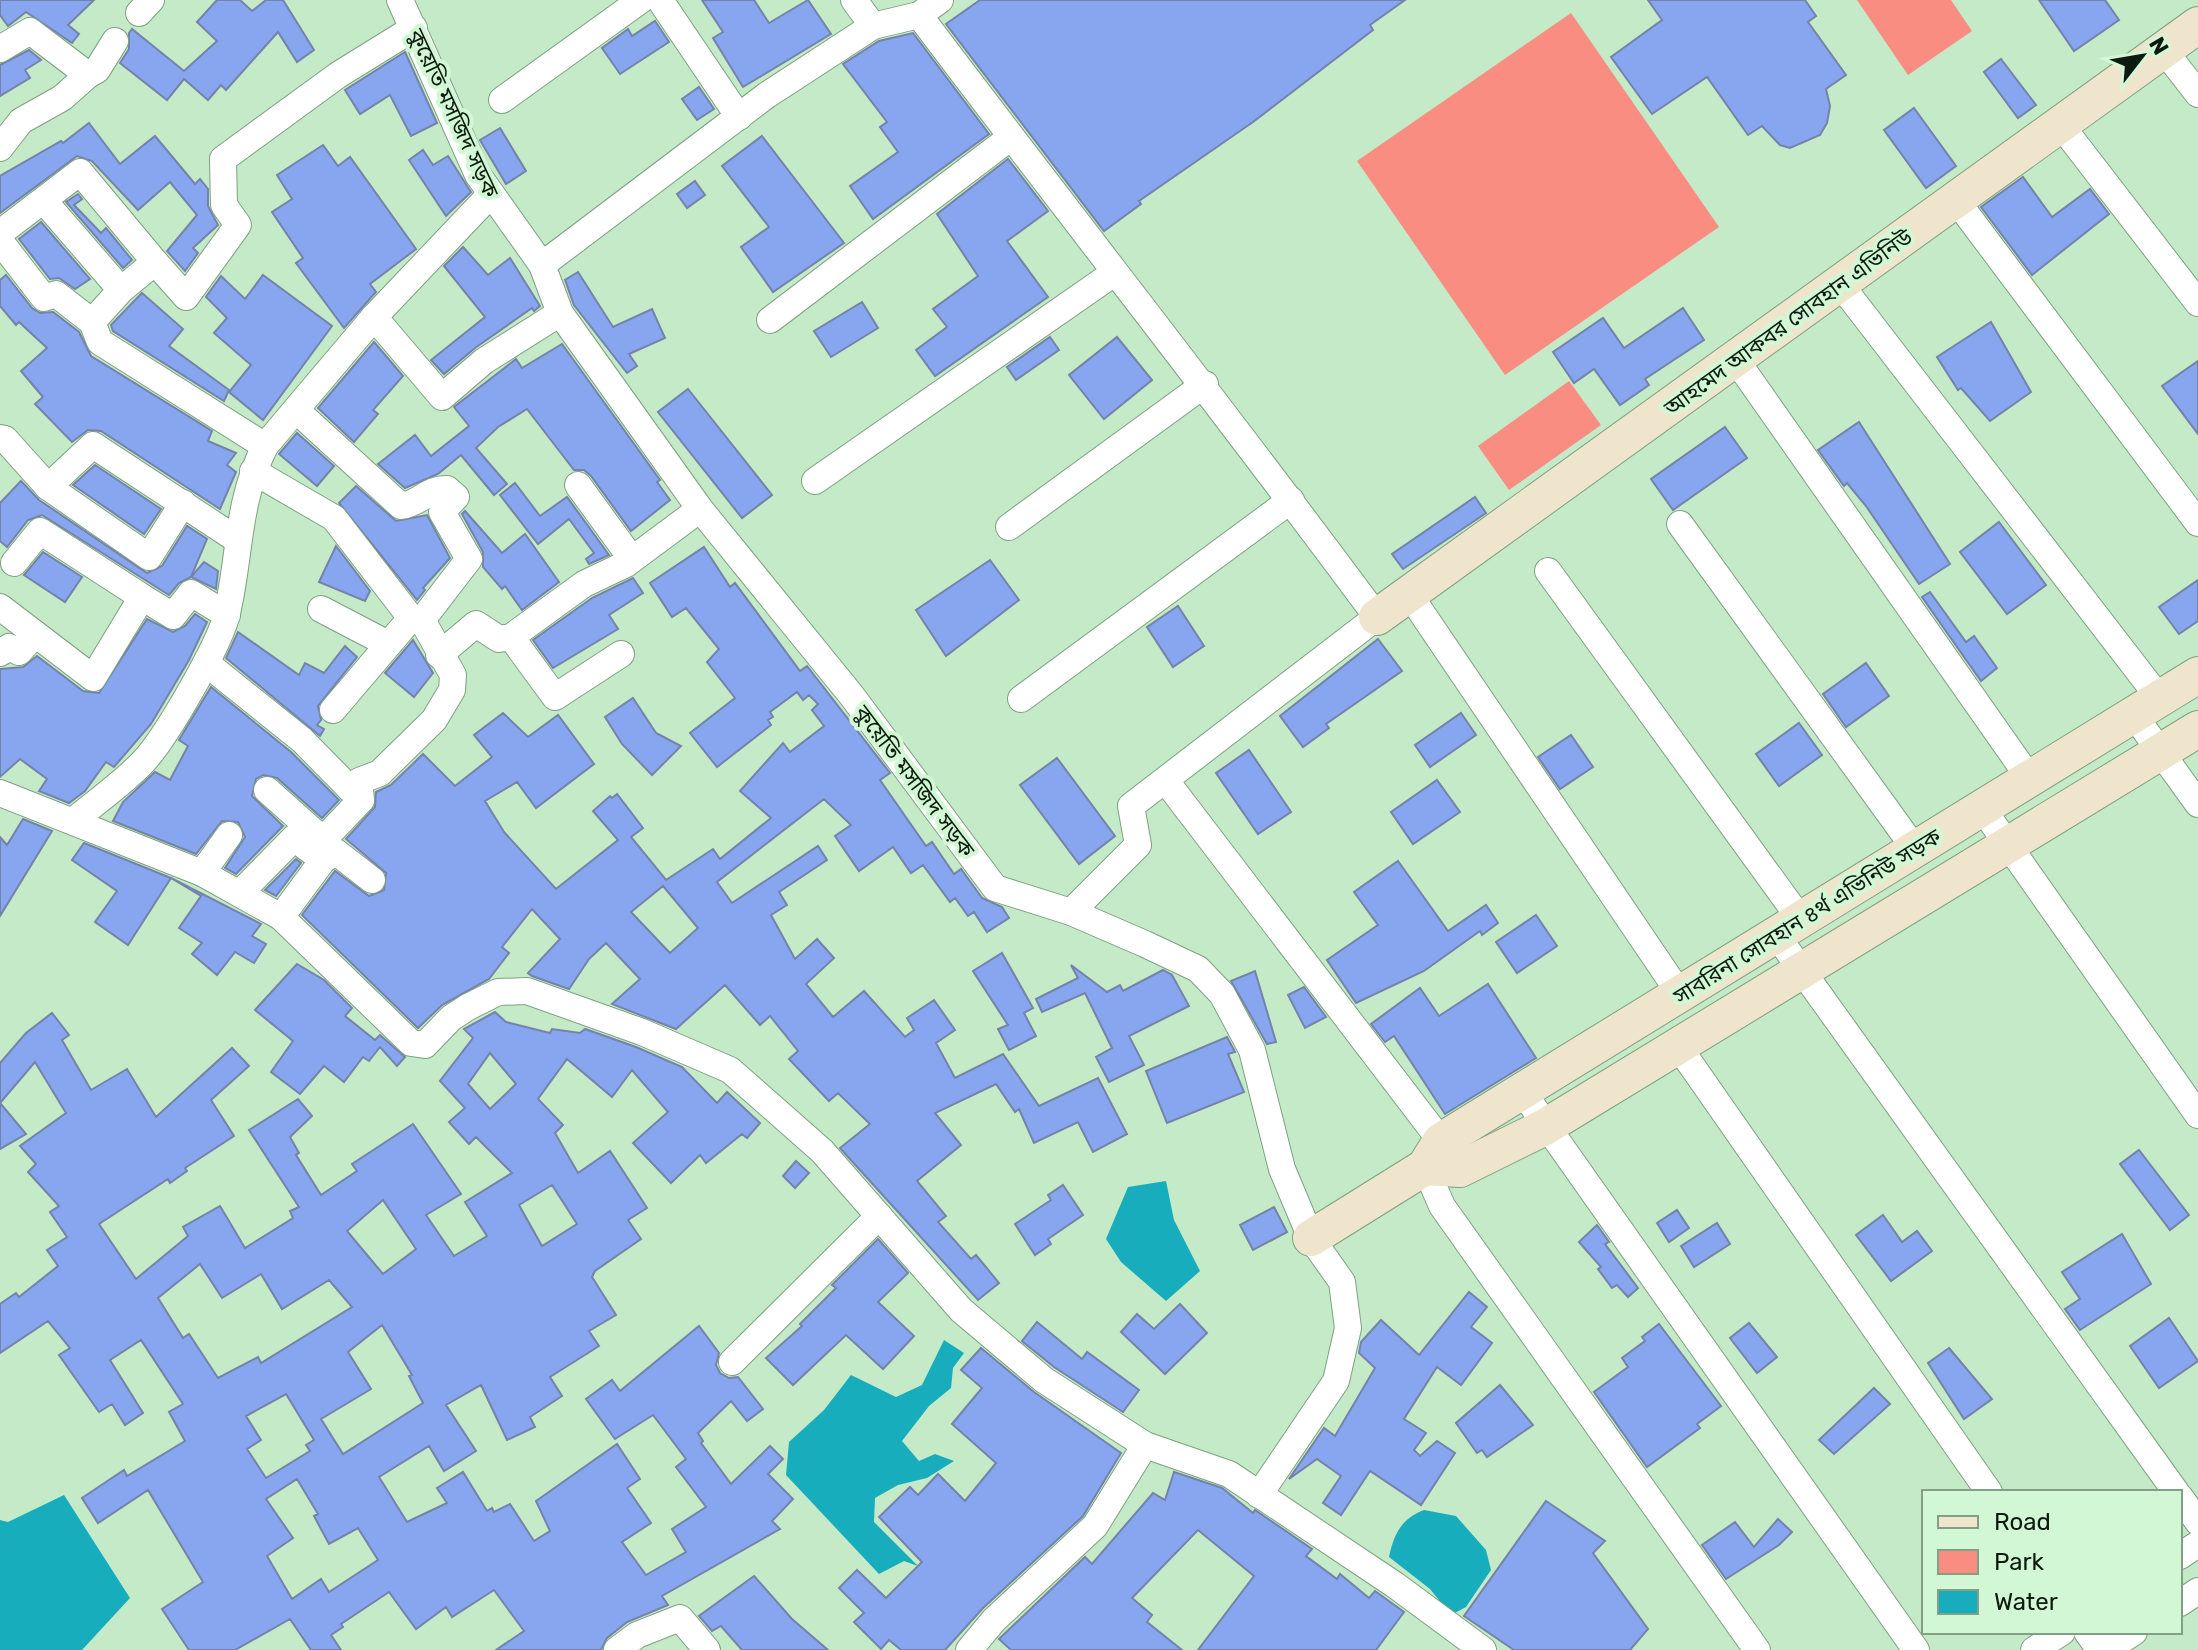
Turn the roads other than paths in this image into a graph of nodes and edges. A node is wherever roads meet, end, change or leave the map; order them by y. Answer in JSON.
{"nodes":[{"id":1,"x":400,"y":0,"type":"edge"},
{"id":2,"x":641,"y":0,"type":"edge"},
{"id":3,"x":660,"y":0,"type":"edge"},
{"id":4,"x":854,"y":0,"type":"edge"},
{"id":5,"x":930,"y":8,"type":"edge"},
{"id":6,"x":2198,"y":25,"type":"edge"},
{"id":7,"x":873,"y":26,"type":"junction"},
{"id":8,"x":414,"y":28,"type":"junction"},
{"id":9,"x":115,"y":41,"type":"dead end"},
{"id":10,"x":0,"y":49,"type":"edge"},
{"id":11,"x":2163,"y":49,"type":"junction"},
{"id":12,"x":88,"y":75,"type":"junction"},
{"id":13,"x":2198,"y":94,"type":"edge"},
{"id":14,"x":502,"y":100,"type":"dead end"},
{"id":15,"x":739,"y":117,"type":"junction"},
{"id":16,"x":2060,"y":124,"type":"junction"},
{"id":17,"x":1011,"y":137,"type":"junction"},
{"id":18,"x":0,"y":148,"type":"edge"},
{"id":19,"x":490,"y":195,"type":"junction"},
{"id":20,"x":1956,"y":200,"type":"junction"},
{"id":21,"x":44,"y":201,"type":"junction"},
{"id":22,"x":0,"y":233,"type":"edge"},
{"id":23,"x":0,"y":241,"type":"edge"},
{"id":24,"x":155,"y":262,"type":"junction"},
{"id":25,"x":542,"y":265,"type":"junction"},
{"id":26,"x":1114,"y":273,"type":"junction"},
{"id":27,"x":1840,"y":284,"type":"junction"},
{"id":28,"x":121,"y":290,"type":"junction"},
{"id":29,"x":2198,"y":303,"type":"edge"},
{"id":30,"x":560,"y":313,"type":"junction"},
{"id":31,"x":374,"y":317,"type":"junction"},
{"id":32,"x":770,"y":320,"type":"dead end"},
{"id":33,"x":92,"y":322,"type":"junction"},
{"id":34,"x":1736,"y":360,"type":"junction"},
{"id":35,"x":1205,"y":384,"type":"junction"},
{"id":36,"x":297,"y":411,"type":"junction"},
{"id":37,"x":0,"y":438,"type":"edge"},
{"id":38,"x":265,"y":446,"type":"junction"},
{"id":39,"x":253,"y":471,"type":"junction"},
{"id":40,"x":815,"y":481,"type":"dead end"},
{"id":41,"x":578,"y":485,"type":"dead end"},
{"id":42,"x":48,"y":487,"type":"junction"},
{"id":43,"x":1291,"y":500,"type":"junction"},
{"id":44,"x":183,"y":503,"type":"junction"},
{"id":45,"x":700,"y":509,"type":"junction"},
{"id":46,"x":2198,"y":523,"type":"edge"},
{"id":47,"x":1680,"y":524,"type":"dead end"},
{"id":48,"x":1009,"y":527,"type":"dead end"},
{"id":49,"x":236,"y":539,"type":"junction"},
{"id":50,"x":631,"y":558,"type":"junction"},
{"id":51,"x":14,"y":563,"type":"dead end"},
{"id":52,"x":1548,"y":571,"type":"dead end"},
{"id":53,"x":1409,"y":594,"type":"junction"},
{"id":54,"x":142,"y":597,"type":"junction"},
{"id":55,"x":0,"y":607,"type":"edge"},
{"id":56,"x":321,"y":609,"type":"dead end"},
{"id":57,"x":227,"y":615,"type":"junction"},
{"id":58,"x":1377,"y":617,"type":"junction"},
{"id":59,"x":416,"y":619,"type":"junction"},
{"id":60,"x":35,"y":634,"type":"junction"},
{"id":61,"x":511,"y":637,"type":"junction"},
{"id":62,"x":386,"y":643,"type":"junction"},
{"id":63,"x":0,"y":653,"type":"edge"},
{"id":64,"x":621,"y":654,"type":"dead end"},
{"id":65,"x":439,"y":655,"type":"junction"},
{"id":66,"x":206,"y":663,"type":"junction"},
{"id":67,"x":2198,"y":675,"type":"edge"},
{"id":68,"x":1021,"y":699,"type":"dead end"},
{"id":69,"x":2147,"y":707,"type":"junction"},
{"id":70,"x":333,"y":710,"type":"dead end"},
{"id":71,"x":2198,"y":729,"type":"edge"},
{"id":72,"x":2159,"y":751,"type":"junction"},
{"id":73,"x":2030,"y":779,"type":"junction"},
{"id":74,"x":1166,"y":781,"type":"junction"},
{"id":75,"x":267,"y":790,"type":"dead end"},
{"id":76,"x":0,"y":793,"type":"edge"},
{"id":77,"x":361,"y":800,"type":"junction"},
{"id":78,"x":2198,"y":804,"type":"edge"},
{"id":79,"x":1982,"y":808,"type":"junction"},
{"id":80,"x":73,"y":821,"type":"junction"},
{"id":81,"x":229,"y":835,"type":"dead end"},
{"id":82,"x":2008,"y":843,"type":"junction"},
{"id":83,"x":1915,"y":849,"type":"junction"},
{"id":84,"x":327,"y":850,"type":"junction"},
{"id":85,"x":202,"y":873,"type":"junction"},
{"id":86,"x":372,"y":880,"type":"dead end"},
{"id":87,"x":241,"y":892,"type":"junction"},
{"id":88,"x":1071,"y":912,"type":"junction"},
{"id":89,"x":281,"y":917,"type":"junction"},
{"id":90,"x":1789,"y":928,"type":"junction"},
{"id":91,"x":1801,"y":971,"type":"junction"},
{"id":92,"x":1680,"y":994,"type":"junction"},
{"id":93,"x":1678,"y":1046,"type":"junction"},
{"id":94,"x":1522,"y":1091,"type":"junction"},
{"id":95,"x":2198,"y":1115,"type":"edge"},
{"id":96,"x":1545,"y":1127,"type":"junction"},
{"id":97,"x":1433,"y":1154,"type":"junction"},
{"id":98,"x":879,"y":1216,"type":"junction"},
{"id":99,"x":1311,"y":1238,"type":"junction"},
{"id":100,"x":732,"y":1362,"type":"dead end"},
{"id":101,"x":1145,"y":1445,"type":"junction"},
{"id":102,"x":1988,"y":1490,"type":"edge"},
{"id":103,"x":2175,"y":1490,"type":"edge"},
{"id":104,"x":1259,"y":1495,"type":"junction"},
{"id":105,"x":2182,"y":1500,"type":"edge"},
{"id":106,"x":2198,"y":1522,"type":"edge"},
{"id":107,"x":2059,"y":1634,"type":"edge"},
{"id":108,"x":2089,"y":1634,"type":"edge"},
{"id":109,"x":2131,"y":1634,"type":"edge"},
{"id":110,"x":617,"y":1650,"type":"edge"},
{"id":111,"x":707,"y":1650,"type":"edge"},
{"id":112,"x":969,"y":1650,"type":"edge"},
{"id":113,"x":1483,"y":1650,"type":"edge"},
{"id":114,"x":1757,"y":1650,"type":"edge"},
{"id":115,"x":1916,"y":1650,"type":"edge"},
{"id":116,"x":2034,"y":1650,"type":"edge"},
{"id":117,"x":2103,"y":1650,"type":"edge"}],
"edges":[{"from":1,"to":8,"type":"street","name":"কুয়েতি মসজিদ সড়ক"},
{"from":2,"to":14,"type":"street"},
{"from":3,"to":15,"type":"street"},
{"from":4,"to":7,"type":"street"},
{"from":5,"to":7,"type":"street"},
{"from":5,"to":17,"type":"street"},
{"from":6,"to":11,"type":"street","name":"আহমেদ আকবর সোবহান এভিনিউ"},
{"from":7,"to":15,"type":"street"},
{"from":8,"to":19,"type":"street","name":"কুয়েতি মসজিদ সড়ক"},
{"from":8,"to":24,"type":"street"},
{"from":9,"to":12,"type":"street"},
{"from":10,"to":12,"type":"street"},
{"from":11,"to":13,"type":"street"},
{"from":11,"to":16,"type":"street","name":"আহমেদ আকবর সোবহান এভিনিউ"},
{"from":12,"to":18,"type":"street"},
{"from":15,"to":25,"type":"street"},
{"from":16,"to":20,"type":"street","name":"আহমেদ আকবর সোবহান এভিনিউ"},
{"from":16,"to":29,"type":"street"},
{"from":17,"to":26,"type":"street"},
{"from":17,"to":32,"type":"street"},
{"from":19,"to":25,"type":"street","name":"কুয়েতি মসজিদ সড়ক"},
{"from":19,"to":31,"type":"street"},
{"from":20,"to":27,"type":"street","name":"আহমেদ আকবর সোবহান এভিনিউ"},
{"from":20,"to":46,"type":"street"},
{"from":21,"to":22,"type":"street"},
{"from":21,"to":24,"type":"street"},
{"from":21,"to":28,"type":"street"},
{"from":23,"to":33,"type":"street"},
{"from":24,"to":28,"type":"street"},
{"from":25,"to":30,"type":"street","name":"কুয়েতি মসজিদ সড়ক"},
{"from":26,"to":35,"type":"street"},
{"from":26,"to":40,"type":"street"},
{"from":27,"to":34,"type":"street","name":"আহমেদ আকবর সোবহান এভিনিউ"},
{"from":27,"to":69,"type":"street"},
{"from":28,"to":33,"type":"street"},
{"from":30,"to":31,"type":"street"},
{"from":30,"to":45,"type":"street","name":"কুয়েতি মসজিদ সড়ক"},
{"from":31,"to":36,"type":"street"},
{"from":33,"to":38,"type":"street"},
{"from":34,"to":53,"type":"street","name":"আহমেদ আকবর সোবহান এভিনিউ"},
{"from":34,"to":73,"type":"street"},
{"from":35,"to":43,"type":"street"},
{"from":35,"to":48,"type":"street"},
{"from":36,"to":38,"type":"street"},
{"from":36,"to":59,"type":"street"},
{"from":37,"to":42,"type":"street"},
{"from":38,"to":39,"type":"street"},
{"from":39,"to":49,"type":"street"},
{"from":39,"to":59,"type":"street"},
{"from":41,"to":50,"type":"street"},
{"from":42,"to":44,"type":"street"},
{"from":42,"to":44,"type":"street"},
{"from":43,"to":58,"type":"street"},
{"from":43,"to":68,"type":"street"},
{"from":44,"to":49,"type":"street"},
{"from":45,"to":50,"type":"street"},
{"from":45,"to":88,"type":"street","name":"কুয়েতি মসজিদ সড়ক"},
{"from":47,"to":83,"type":"street"},
{"from":49,"to":57,"type":"street"},
{"from":50,"to":61,"type":"street"},
{"from":51,"to":54,"type":"street"},
{"from":52,"to":90,"type":"street"},
{"from":53,"to":58,"type":"street","name":"আহমেদ আকবর সোবহান এভিনিউ"},
{"from":53,"to":92,"type":"street"},
{"from":54,"to":57,"type":"street"},
{"from":54,"to":60,"type":"street"},
{"from":55,"to":60,"type":"street"},
{"from":56,"to":62,"type":"street"},
{"from":57,"to":66,"type":"street"},
{"from":58,"to":74,"type":"street"},
{"from":59,"to":62,"type":"street"},
{"from":59,"to":65,"type":"street"},
{"from":60,"to":63,"type":"street"},
{"from":61,"to":64,"type":"street"},
{"from":61,"to":65,"type":"street"},
{"from":62,"to":70,"type":"street"},
{"from":65,"to":77,"type":"street"},
{"from":66,"to":77,"type":"street"},
{"from":66,"to":80,"type":"street"},
{"from":67,"to":69,"type":"street","name":"সাবরিনা সোবহান ৪র্থ এভিনিউ সড়ক"},
{"from":69,"to":72,"type":"street"},
{"from":69,"to":73,"type":"street","name":"সাবরিনা সোবহান ৪র্থ এভিনিউ সড়ক"},
{"from":71,"to":72,"type":"street","name":"সাবরিনা সোবহান ৪র্থ এভিনিউ সড়ক"},
{"from":72,"to":78,"type":"street"},
{"from":72,"to":82,"type":"street","name":"সাবরিনা সোবহান ৪র্থ এভিনিউ সড়ক"},
{"from":73,"to":79,"type":"street","name":"সাবরিনা সোবহান ৪র্থ এভিনিউ সড়ক"},
{"from":74,"to":88,"type":"street"},
{"from":74,"to":97,"type":"street"},
{"from":75,"to":84,"type":"street"},
{"from":76,"to":80,"type":"street"},
{"from":77,"to":84,"type":"street"},
{"from":79,"to":82,"type":"street"},
{"from":79,"to":83,"type":"street","name":"সাবরিনা সোবহান ৪র্থ এভিনিউ সড়ক"},
{"from":80,"to":85,"type":"street"},
{"from":81,"to":85,"type":"street"},
{"from":82,"to":91,"type":"street","name":"সাবরিনা সোবহান ৪র্থ এভিনিউ সড়ক"},
{"from":82,"to":95,"type":"street"},
{"from":83,"to":90,"type":"street","name":"সাবরিনা সোবহান ৪র্থ এভিনিউ সড়ক"},
{"from":84,"to":86,"type":"street"},
{"from":84,"to":87,"type":"street"},
{"from":84,"to":89,"type":"street"},
{"from":85,"to":87,"type":"street"},
{"from":87,"to":89,"type":"street"},
{"from":88,"to":99,"type":"street","name":"কুয়েতি মসজিদ সড়ক"},
{"from":89,"to":98,"type":"street"},
{"from":90,"to":91,"type":"street"},
{"from":90,"to":92,"type":"street","name":"সাবরিনা সোবহান ৪র্থ এভিনিউ সড়ক"},
{"from":91,"to":93,"type":"street","name":"সাবরিনা সোবহান ৪র্থ এভিনিউ সড়ক"},
{"from":91,"to":103,"type":"street"},
{"from":92,"to":94,"type":"street","name":"সাবরিনা সোবহান ৪র্থ এভিনিউ সড়ক"},
{"from":93,"to":96,"type":"street","name":"সাবরিনা সোবহান ৪র্থ এভিনিউ সড়ক"},
{"from":93,"to":102,"type":"street"},
{"from":94,"to":96,"type":"street"},
{"from":94,"to":97,"type":"street","name":"সাবরিনা সোবহান ৪র্থ এভিনিউ সড়ক"},
{"from":96,"to":97,"type":"street","name":"সাবরিনা সোবহান ৪র্থ এভিনিউ সড়ক"},
{"from":96,"to":115,"type":"street"},
{"from":97,"to":99,"type":"street","name":"সাবরিনা সোবহান ৪র্থ এভিনিউ সড়ক"},
{"from":97,"to":114,"type":"street"},
{"from":98,"to":100,"type":"street"},
{"from":98,"to":101,"type":"street"},
{"from":99,"to":104,"type":"street","name":"কুয়েতি মসজিদ সড়ক"},
{"from":101,"to":104,"type":"street"},
{"from":101,"to":112,"type":"street"},
{"from":104,"to":113,"type":"street"},
{"from":105,"to":106,"type":"street"},
{"from":107,"to":116,"type":"street"},
{"from":108,"to":117,"type":"street"},
{"from":109,"to":117,"type":"street"},
{"from":110,"to":111,"type":"street"}]}
